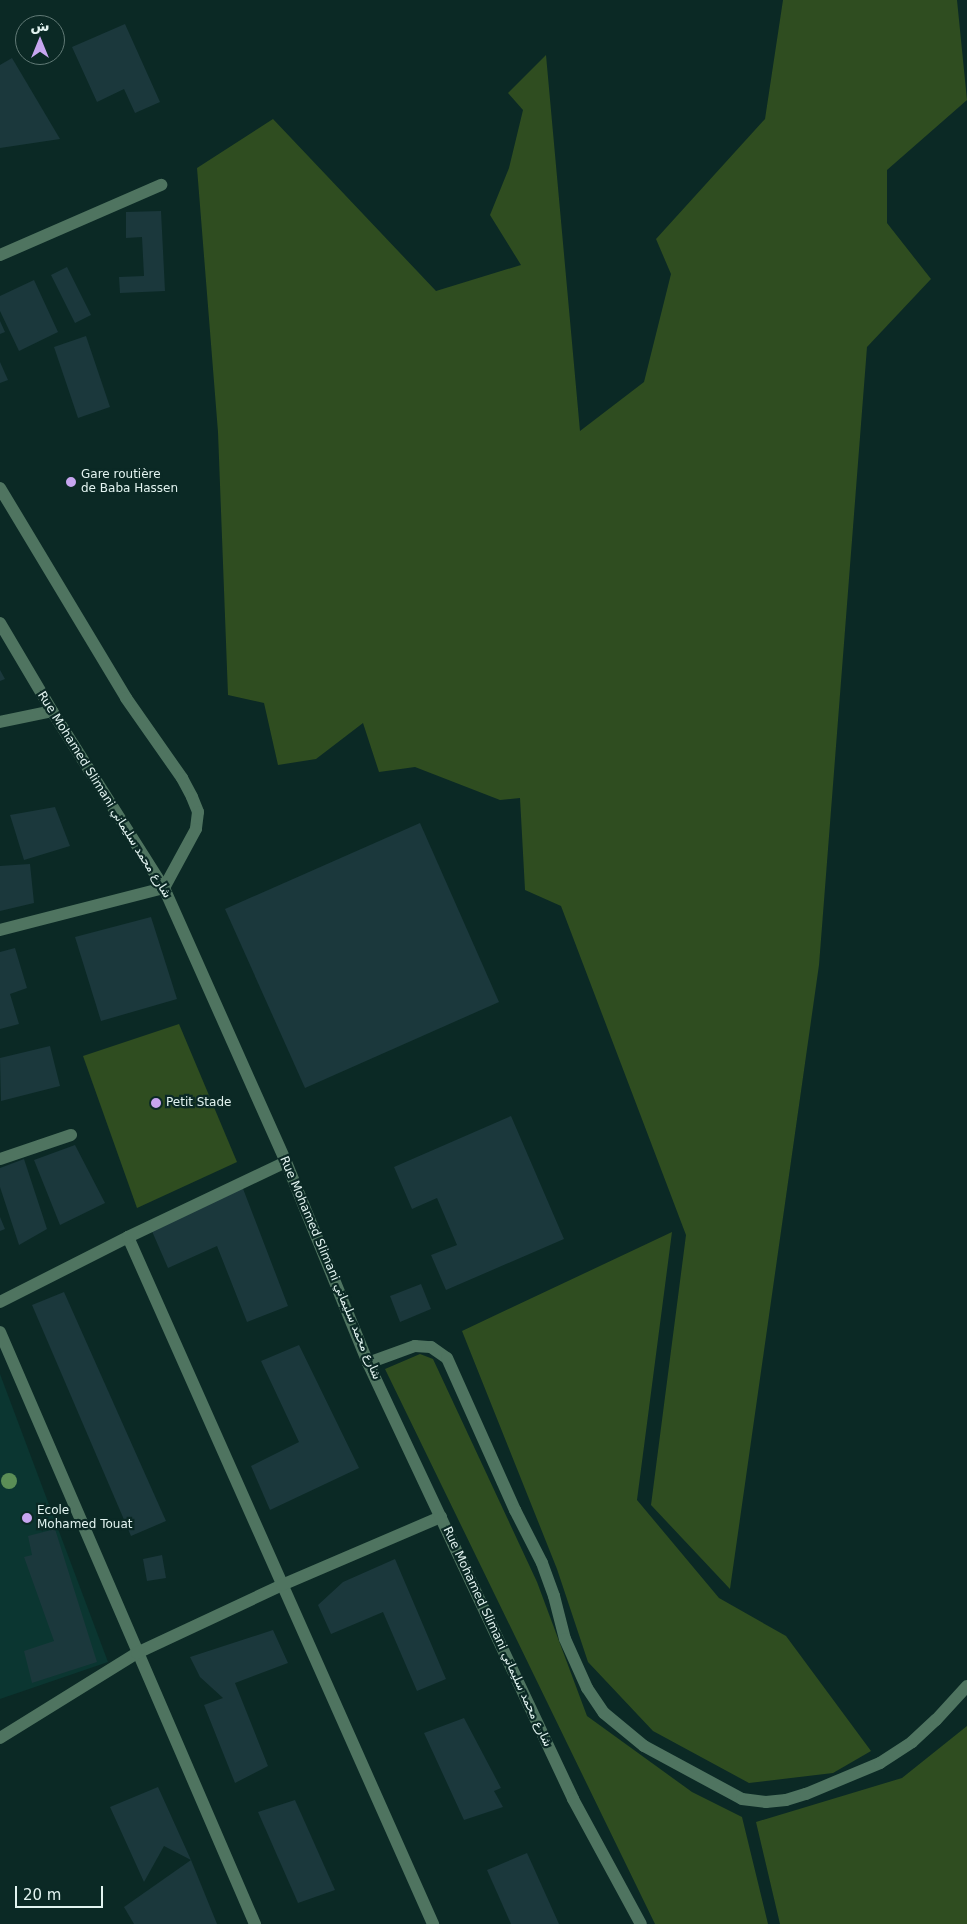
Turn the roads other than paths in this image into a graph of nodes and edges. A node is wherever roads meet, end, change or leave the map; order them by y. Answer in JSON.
{"nodes":[{"id":1,"x":161,"y":184,"type":"dead end"},
{"id":2,"x":0,"y":255,"type":"edge"},
{"id":3,"x":0,"y":488,"type":"edge"},
{"id":4,"x":0,"y":623,"type":"edge"},
{"id":5,"x":52,"y":711,"type":"junction"},
{"id":6,"x":0,"y":722,"type":"edge"},
{"id":7,"x":164,"y":888,"type":"junction"},
{"id":8,"x":0,"y":930,"type":"edge"},
{"id":9,"x":71,"y":1136,"type":"dead end"},
{"id":10,"x":0,"y":1158,"type":"edge"},
{"id":11,"x":286,"y":1162,"type":"junction"},
{"id":12,"x":128,"y":1237,"type":"junction"},
{"id":13,"x":0,"y":1302,"type":"edge"},
{"id":14,"x":0,"y":1332,"type":"edge"},
{"id":15,"x":368,"y":1363,"type":"junction"},
{"id":16,"x":441,"y":1517,"type":"junction"},
{"id":17,"x":282,"y":1585,"type":"junction"},
{"id":18,"x":136,"y":1653,"type":"junction"},
{"id":19,"x":967,"y":1686,"type":"edge"},
{"id":20,"x":0,"y":1738,"type":"edge"},
{"id":21,"x":255,"y":1924,"type":"edge"},
{"id":22,"x":433,"y":1924,"type":"edge"},
{"id":23,"x":641,"y":1924,"type":"edge"}],
"edges":[{"from":1,"to":2,"type":"street"},
{"from":3,"to":7,"type":"street"},
{"from":4,"to":5,"type":"street","name":"Rue Mohamed Slimani شارع محمد سليماني"},
{"from":5,"to":6,"type":"street"},
{"from":5,"to":7,"type":"street","name":"Rue Mohamed Slimani شارع محمد سليماني"},
{"from":7,"to":8,"type":"street"},
{"from":7,"to":11,"type":"street","name":"Rue Mohamed Slimani شارع محمد سليماني"},
{"from":9,"to":10,"type":"street"},
{"from":11,"to":12,"type":"street"},
{"from":11,"to":15,"type":"street","name":"Rue Mohamed Slimani شارع محمد سليماني"},
{"from":12,"to":13,"type":"street"},
{"from":12,"to":17,"type":"street"},
{"from":14,"to":18,"type":"street"},
{"from":15,"to":16,"type":"street","name":"Rue Mohamed Slimani شارع محمد سليماني"},
{"from":15,"to":19,"type":"street"},
{"from":16,"to":17,"type":"street"},
{"from":16,"to":23,"type":"street","name":"Rue Mohamed Slimani شارع محمد سليماني"},
{"from":17,"to":18,"type":"street"},
{"from":17,"to":22,"type":"street"},
{"from":18,"to":20,"type":"street"},
{"from":18,"to":21,"type":"street"}]}
